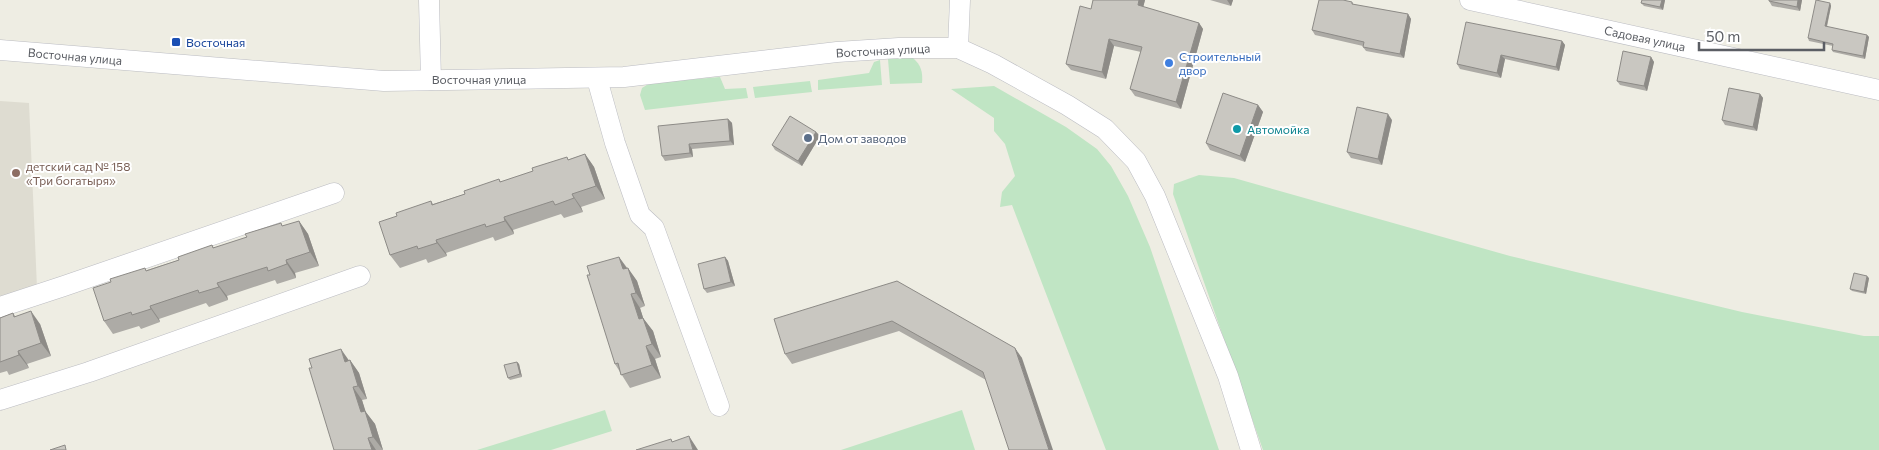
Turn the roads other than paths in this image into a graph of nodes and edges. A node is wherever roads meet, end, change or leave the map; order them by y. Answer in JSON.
{"nodes":[{"id":1,"x":429,"y":0,"type":"edge"},
{"id":2,"x":960,"y":0,"type":"edge"},
{"id":3,"x":1470,"y":0,"type":"edge"},
{"id":4,"x":958,"y":48,"type":"junction"},
{"id":5,"x":0,"y":50,"type":"edge"},
{"id":6,"x":597,"y":79,"type":"junction"},
{"id":7,"x":431,"y":80,"type":"junction"},
{"id":8,"x":1879,"y":90,"type":"edge"},
{"id":9,"x":334,"y":193,"type":"dead end"},
{"id":10,"x":360,"y":276,"type":"dead end"},
{"id":11,"x":0,"y":307,"type":"edge"},
{"id":12,"x":0,"y":400,"type":"edge"},
{"id":13,"x":719,"y":406,"type":"dead end"},
{"id":14,"x":1251,"y":450,"type":"edge"}],
"edges":[{"from":1,"to":7,"type":"street"},
{"from":2,"to":4,"type":"street"},
{"from":3,"to":8,"type":"street","name":"Садовая улица"},
{"from":4,"to":6,"type":"street","name":"Восточная улица"},
{"from":4,"to":14,"type":"street"},
{"from":5,"to":7,"type":"street","name":"Восточная улица"},
{"from":6,"to":7,"type":"street","name":"Восточная улица"},
{"from":6,"to":13,"type":"street"},
{"from":9,"to":11,"type":"street"},
{"from":10,"to":12,"type":"street"}]}
